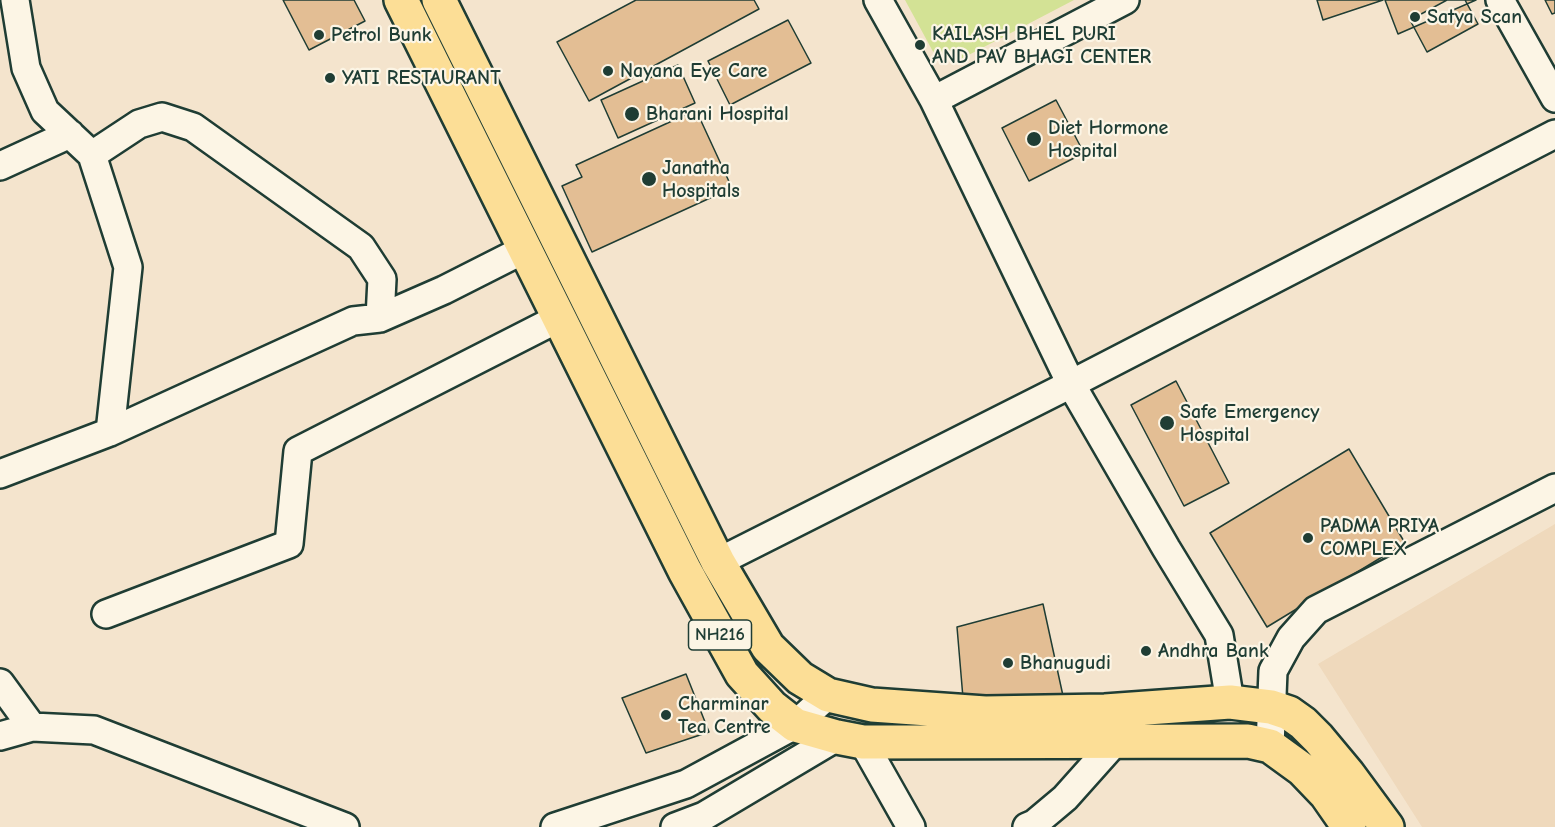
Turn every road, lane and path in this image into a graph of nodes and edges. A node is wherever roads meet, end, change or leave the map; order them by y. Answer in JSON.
{"nodes":[{"id":1,"x":401,"y":0,"type":"edge"},
{"id":2,"x":439,"y":0,"type":"edge"},
{"id":3,"x":878,"y":0,"type":"edge"},
{"id":4,"x":1125,"y":0,"type":"edge"},
{"id":5,"x":1500,"y":0,"type":"edge"},
{"id":6,"x":12,"y":2,"type":"edge"},
{"id":7,"x":1555,"y":98,"type":"edge"},
{"id":8,"x":934,"y":99,"type":"junction"},
{"id":9,"x":70,"y":134,"type":"junction"},
{"id":10,"x":1555,"y":134,"type":"edge"},
{"id":11,"x":92,"y":155,"type":"junction"},
{"id":12,"x":0,"y":166,"type":"edge"},
{"id":13,"x":525,"y":249,"type":"junction"},
{"id":14,"x":380,"y":318,"type":"junction"},
{"id":15,"x":559,"y":318,"type":"junction"},
{"id":16,"x":1071,"y":384,"type":"junction"},
{"id":17,"x":110,"y":432,"type":"junction"},
{"id":18,"x":0,"y":474,"type":"edge"},
{"id":19,"x":1555,"y":488,"type":"edge"},
{"id":20,"x":718,"y":562,"type":"junction"},
{"id":21,"x":106,"y":614,"type":"dead end"},
{"id":22,"x":0,"y":683,"type":"edge"},
{"id":23,"x":828,"y":695,"type":"junction"},
{"id":24,"x":1230,"y":702,"type":"junction"},
{"id":25,"x":1271,"y":707,"type":"junction"},
{"id":26,"x":795,"y":725,"type":"junction"},
{"id":27,"x":32,"y":727,"type":"junction"},
{"id":28,"x":0,"y":736,"type":"edge"},
{"id":29,"x":850,"y":740,"type":"junction"},
{"id":30,"x":1115,"y":742,"type":"junction"},
{"id":31,"x":1270,"y":746,"type":"junction"},
{"id":32,"x":345,"y":827,"type":"edge"},
{"id":33,"x":555,"y":827,"type":"edge"},
{"id":34,"x":675,"y":827,"type":"edge"},
{"id":35,"x":911,"y":827,"type":"edge"},
{"id":36,"x":1027,"y":827,"type":"edge"},
{"id":37,"x":1349,"y":827,"type":"edge"},
{"id":38,"x":1386,"y":827,"type":"edge"}],
"edges":[{"from":1,"to":13,"type":"highway","number":"NH216"},
{"from":2,"to":20,"type":"highway","number":"NH216"},
{"from":3,"to":8,"type":"street"},
{"from":4,"to":8,"type":"street"},
{"from":5,"to":7,"type":"street"},
{"from":6,"to":9,"type":"street"},
{"from":8,"to":16,"type":"street"},
{"from":9,"to":11,"type":"street"},
{"from":9,"to":12,"type":"street"},
{"from":10,"to":16,"type":"street"},
{"from":11,"to":14,"type":"street"},
{"from":11,"to":17,"type":"street"},
{"from":13,"to":14,"type":"street"},
{"from":13,"to":15,"type":"highway","number":"NH216"},
{"from":14,"to":17,"type":"street"},
{"from":15,"to":21,"type":"street"},
{"from":15,"to":26,"type":"highway","number":"NH216"},
{"from":16,"to":20,"type":"street"},
{"from":16,"to":24,"type":"street"},
{"from":17,"to":18,"type":"street"},
{"from":19,"to":25,"type":"street"},
{"from":20,"to":23,"type":"highway","number":"NH216"},
{"from":22,"to":27,"type":"street"},
{"from":23,"to":24,"type":"highway","number":"NH216"},
{"from":23,"to":26,"type":"street"},
{"from":24,"to":25,"type":"highway","number":"NH216"},
{"from":25,"to":31,"type":"street"},
{"from":25,"to":38,"type":"highway","number":"NH216"},
{"from":26,"to":29,"type":"highway","number":"NH216"},
{"from":26,"to":33,"type":"street"},
{"from":27,"to":28,"type":"street"},
{"from":27,"to":32,"type":"street"},
{"from":29,"to":30,"type":"highway","number":"NH216"},
{"from":29,"to":34,"type":"street"},
{"from":29,"to":35,"type":"street"},
{"from":30,"to":31,"type":"highway","number":"NH216"},
{"from":30,"to":36,"type":"street"},
{"from":31,"to":37,"type":"highway","number":"NH216"}]}
